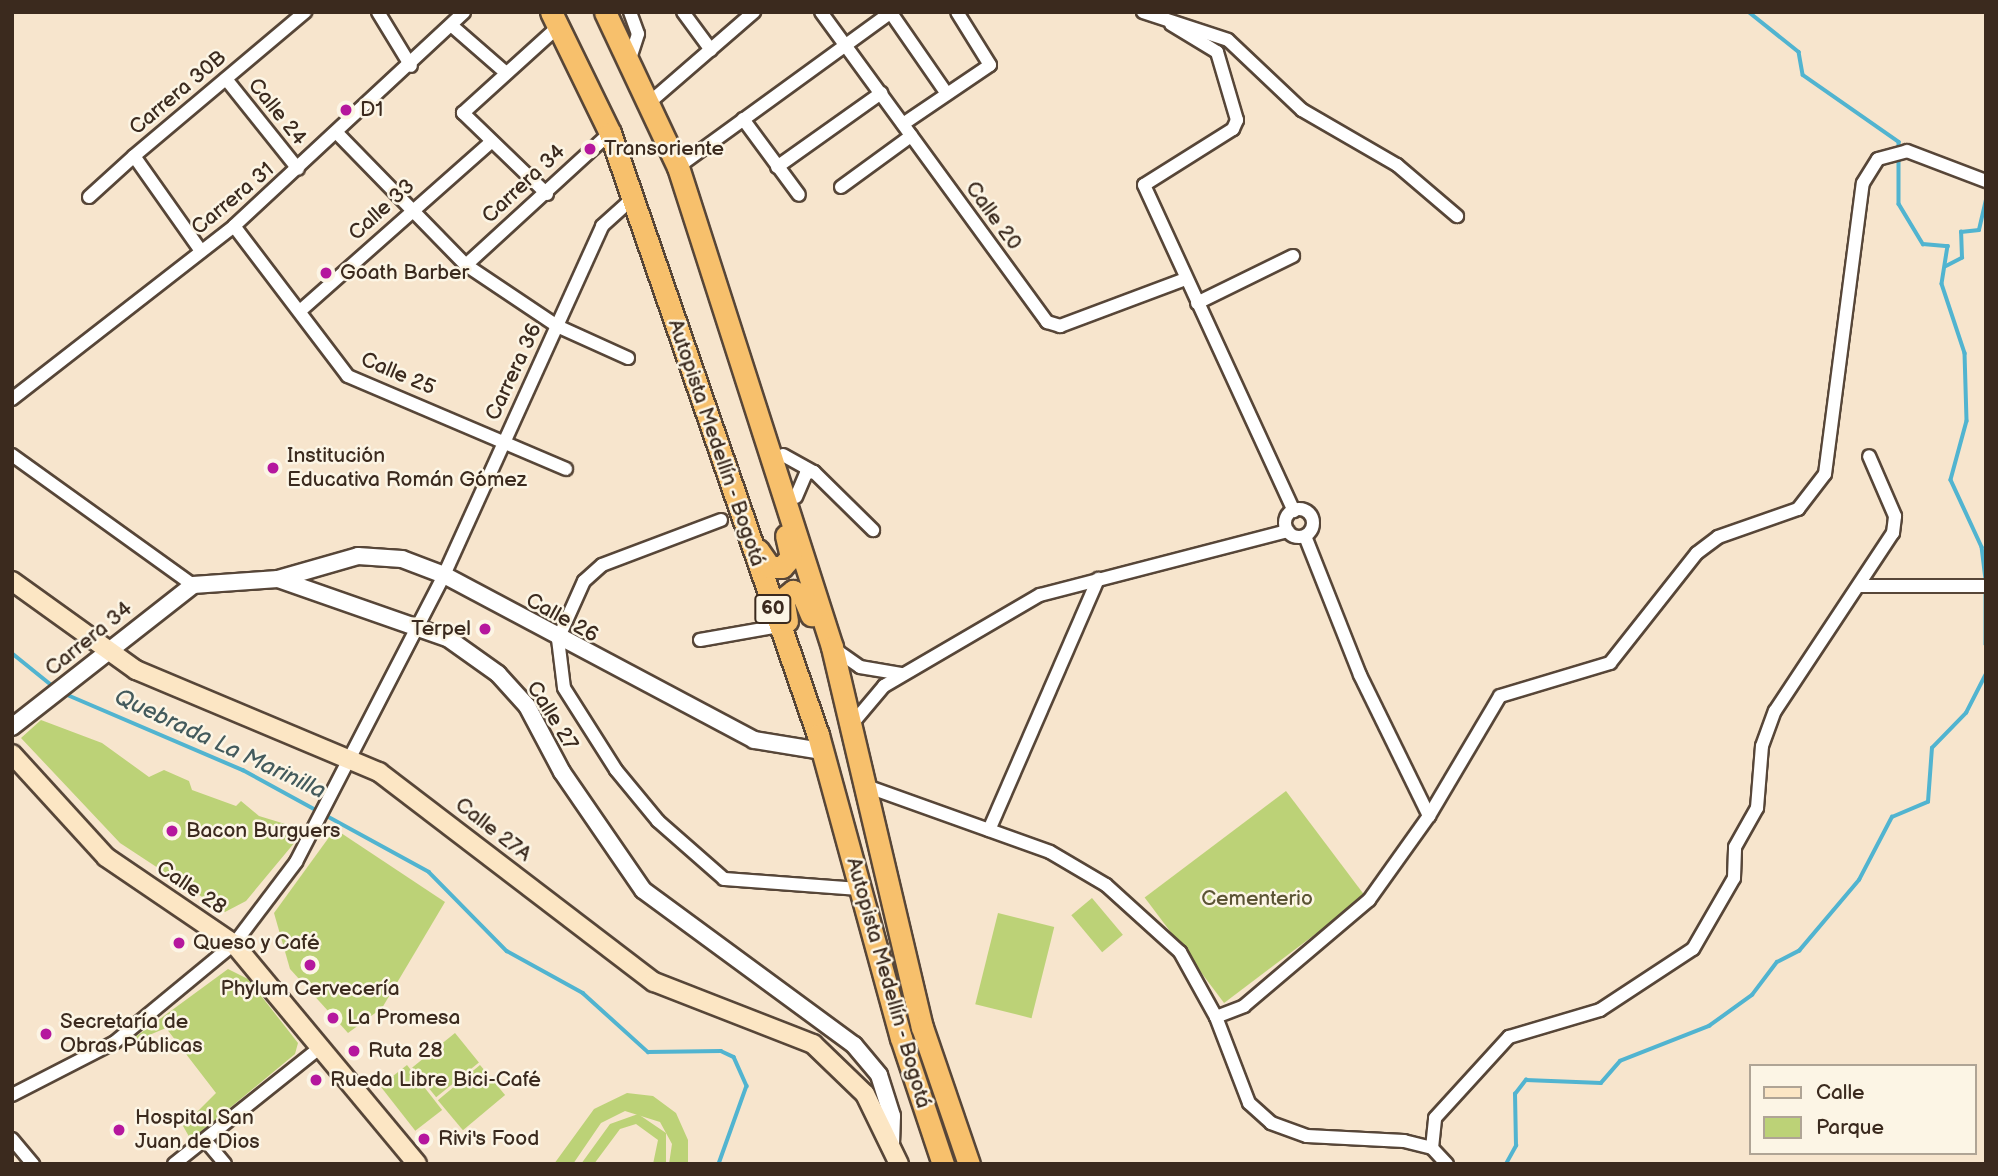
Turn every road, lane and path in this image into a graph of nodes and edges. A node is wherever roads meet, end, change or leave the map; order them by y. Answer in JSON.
{"nodes":[{"id":1,"x":305,"y":12,"type":"edge"},
{"id":2,"x":378,"y":12,"type":"edge"},
{"id":3,"x":464,"y":12,"type":"edge"},
{"id":4,"x":595,"y":12,"type":"edge"},
{"id":5,"x":605,"y":12,"type":"edge"},
{"id":6,"x":630,"y":12,"type":"edge"},
{"id":7,"x":683,"y":12,"type":"edge"},
{"id":8,"x":754,"y":12,"type":"edge"},
{"id":9,"x":821,"y":12,"type":"edge"},
{"id":10,"x":891,"y":12,"type":"edge"},
{"id":11,"x":957,"y":12,"type":"edge"},
{"id":12,"x":1143,"y":12,"type":"edge"},
{"id":13,"x":560,"y":23,"type":"edge"},
{"id":14,"x":1171,"y":24,"type":"junction"},
{"id":15,"x":451,"y":25,"type":"junction"},
{"id":16,"x":617,"y":36,"type":"junction"},
{"id":17,"x":845,"y":46,"type":"junction"},
{"id":18,"x":711,"y":50,"type":"junction"},
{"id":19,"x":630,"y":59,"type":"junction"},
{"id":20,"x":411,"y":66,"type":"junction"},
{"id":21,"x":504,"y":71,"type":"junction"},
{"id":22,"x":226,"y":79,"type":"junction"},
{"id":23,"x":881,"y":93,"type":"junction"},
{"id":24,"x":947,"y":94,"type":"junction"},
{"id":25,"x":650,"y":102,"type":"junction"},
{"id":26,"x":743,"y":119,"type":"junction"},
{"id":27,"x":903,"y":124,"type":"junction"},
{"id":28,"x":610,"y":133,"type":"junction"},
{"id":29,"x":338,"y":134,"type":"junction"},
{"id":30,"x":911,"y":136,"type":"junction"},
{"id":31,"x":492,"y":141,"type":"junction"},
{"id":32,"x":134,"y":156,"type":"junction"},
{"id":33,"x":678,"y":167,"type":"junction"},
{"id":34,"x":777,"y":167,"type":"junction"},
{"id":35,"x":298,"y":169,"type":"junction"},
{"id":36,"x":1986,"y":181,"type":"edge"},
{"id":37,"x":841,"y":187,"type":"dead end"},
{"id":38,"x":547,"y":194,"type":"junction"},
{"id":39,"x":799,"y":195,"type":"dead end"},
{"id":40,"x":89,"y":197,"type":"dead end"},
{"id":41,"x":633,"y":198,"type":"junction"},
{"id":42,"x":408,"y":210,"type":"junction"},
{"id":43,"x":1457,"y":216,"type":"dead end"},
{"id":44,"x":234,"y":226,"type":"junction"},
{"id":45,"x":201,"y":251,"type":"junction"},
{"id":46,"x":1293,"y":256,"type":"dead end"},
{"id":47,"x":466,"y":265,"type":"junction"},
{"id":48,"x":1186,"y":279,"type":"junction"},
{"id":49,"x":1198,"y":303,"type":"junction"},
{"id":50,"x":300,"y":310,"type":"junction"},
{"id":51,"x":557,"y":326,"type":"junction"},
{"id":52,"x":628,"y":358,"type":"dead end"},
{"id":53,"x":747,"y":384,"type":"junction"},
{"id":54,"x":12,"y":399,"type":"edge"},
{"id":55,"x":504,"y":438,"type":"junction"},
{"id":56,"x":783,"y":454,"type":"dead end"},
{"id":57,"x":12,"y":455,"type":"edge"},
{"id":58,"x":1869,"y":456,"type":"dead end"},
{"id":59,"x":566,"y":469,"type":"dead end"},
{"id":60,"x":724,"y":471,"type":"junction"},
{"id":61,"x":814,"y":472,"type":"junction"},
{"id":62,"x":796,"y":497,"type":"dead end"},
{"id":63,"x":1294,"y":511,"type":"junction"},
{"id":64,"x":721,"y":520,"type":"dead end"},
{"id":65,"x":873,"y":530,"type":"dead end"},
{"id":66,"x":1288,"y":531,"type":"junction"},
{"id":67,"x":1305,"y":536,"type":"junction"},
{"id":68,"x":444,"y":575,"type":"junction"},
{"id":69,"x":278,"y":579,"type":"junction"},
{"id":70,"x":1098,"y":579,"type":"junction"},
{"id":71,"x":12,"y":581,"type":"edge"},
{"id":72,"x":193,"y":584,"type":"junction"},
{"id":73,"x":1860,"y":586,"type":"junction"},
{"id":74,"x":1986,"y":586,"type":"edge"},
{"id":75,"x":779,"y":626,"type":"junction"},
{"id":76,"x":418,"y":627,"type":"junction"},
{"id":77,"x":558,"y":639,"type":"junction"},
{"id":78,"x":699,"y":640,"type":"dead end"},
{"id":79,"x":832,"y":647,"type":"junction"},
{"id":80,"x":108,"y":649,"type":"junction"},
{"id":81,"x":902,"y":674,"type":"junction"},
{"id":82,"x":12,"y":727,"type":"edge"},
{"id":83,"x":854,"y":730,"type":"junction"},
{"id":84,"x":820,"y":743,"type":"junction"},
{"id":85,"x":12,"y":754,"type":"edge"},
{"id":86,"x":352,"y":759,"type":"junction"},
{"id":87,"x":866,"y":786,"type":"junction"},
{"id":88,"x":1429,"y":816,"type":"junction"},
{"id":89,"x":989,"y":830,"type":"junction"},
{"id":90,"x":860,"y":889,"type":"junction"},
{"id":91,"x":234,"y":944,"type":"junction"},
{"id":92,"x":1216,"y":1017,"type":"junction"},
{"id":93,"x":322,"y":1046,"type":"junction"},
{"id":94,"x":12,"y":1095,"type":"edge"},
{"id":95,"x":12,"y":1139,"type":"edge"},
{"id":96,"x":205,"y":1140,"type":"junction"},
{"id":97,"x":891,"y":1147,"type":"junction"},
{"id":98,"x":1432,"y":1148,"type":"junction"},
{"id":99,"x":33,"y":1164,"type":"edge"},
{"id":100,"x":174,"y":1164,"type":"edge"},
{"id":101,"x":225,"y":1164,"type":"edge"},
{"id":102,"x":417,"y":1164,"type":"edge"},
{"id":103,"x":899,"y":1164,"type":"edge"},
{"id":104,"x":943,"y":1164,"type":"edge"},
{"id":105,"x":969,"y":1164,"type":"edge"},
{"id":106,"x":1447,"y":1164,"type":"edge"}],
"edges":[{"from":1,"to":22,"type":"street","name":"Carrera 30B"},
{"from":2,"to":20,"type":"street"},
{"from":3,"to":15,"type":"street","name":"Carrera 31"},
{"from":4,"to":16,"type":"highway"},
{"from":5,"to":16,"type":"highway","name":"Autopista Medellín - Bogotá","number":"60"},
{"from":6,"to":19,"type":"street"},
{"from":7,"to":18,"type":"street"},
{"from":8,"to":18,"type":"street"},
{"from":9,"to":17,"type":"street","name":"Calle 20"},
{"from":10,"to":17,"type":"street"},
{"from":10,"to":24,"type":"street"},
{"from":11,"to":24,"type":"street"},
{"from":12,"to":14,"type":"street"},
{"from":13,"to":21,"type":"street"},
{"from":13,"to":28,"type":"highway","name":"Autopista Medellín - Bogotá","number":"60"},
{"from":14,"to":43,"type":"street"},
{"from":14,"to":48,"type":"street"},
{"from":15,"to":20,"type":"street","name":"Carrera 31"},
{"from":15,"to":21,"type":"street"},
{"from":16,"to":19,"type":"highway","name":"Autopista Medellín - Bogotá","number":"60"},
{"from":17,"to":23,"type":"street","name":"Calle 20"},
{"from":17,"to":26,"type":"street"},
{"from":18,"to":25,"type":"street"},
{"from":19,"to":25,"type":"highway","name":"Autopista Medellín - Bogotá","number":"60"},
{"from":20,"to":29,"type":"street","name":"Carrera 31"},
{"from":21,"to":31,"type":"street"},
{"from":22,"to":32,"type":"street","name":"Carrera 30B"},
{"from":22,"to":35,"type":"street","name":"Calle 24"},
{"from":23,"to":27,"type":"street","name":"Calle 20"},
{"from":23,"to":34,"type":"street"},
{"from":24,"to":27,"type":"street"},
{"from":25,"to":33,"type":"highway","name":"Autopista Medellín - Bogotá","number":"60"},
{"from":26,"to":33,"type":"street"},
{"from":26,"to":34,"type":"street"},
{"from":27,"to":30,"type":"street","name":"Calle 20"},
{"from":28,"to":38,"type":"street","name":"Carrera 34"},
{"from":28,"to":41,"type":"highway","name":"Autopista Medellín - Bogotá","number":"60"},
{"from":29,"to":35,"type":"street","name":"Carrera 31"},
{"from":29,"to":42,"type":"street","name":"Calle 24"},
{"from":30,"to":37,"type":"street"},
{"from":30,"to":48,"type":"street","name":"Calle 20"},
{"from":31,"to":38,"type":"street"},
{"from":31,"to":42,"type":"street","name":"Calle 33"},
{"from":32,"to":40,"type":"street"},
{"from":32,"to":45,"type":"street","name":"Carrera 30B"},
{"from":33,"to":53,"type":"highway","name":"Autopista Medellín - Bogotá","number":"60"},
{"from":34,"to":39,"type":"street"},
{"from":35,"to":44,"type":"street","name":"Carrera 31"},
{"from":36,"to":88,"type":"street"},
{"from":38,"to":47,"type":"street","name":"Carrera 34"},
{"from":41,"to":51,"type":"street","name":"Carrera 36"},
{"from":41,"to":60,"type":"highway","name":"Autopista Medellín - Bogotá","number":"60"},
{"from":42,"to":47,"type":"street","name":"Calle 24"},
{"from":42,"to":50,"type":"street","name":"Calle 33"},
{"from":44,"to":45,"type":"street","name":"Carrera 31"},
{"from":44,"to":50,"type":"street","name":"Calle 25"},
{"from":45,"to":54,"type":"street","name":"Carrera 31"},
{"from":46,"to":49,"type":"street"},
{"from":47,"to":51,"type":"street","name":"Calle 24"},
{"from":48,"to":49,"type":"street"},
{"from":49,"to":63,"type":"street"},
{"from":50,"to":55,"type":"street","name":"Calle 25"},
{"from":51,"to":52,"type":"street","name":"Calle 24"},
{"from":51,"to":55,"type":"street","name":"Carrera 36"},
{"from":53,"to":60,"type":"highway"},
{"from":53,"to":79,"type":"highway","name":"Autopista Medellín - Bogotá","number":"60"},
{"from":55,"to":59,"type":"street","name":"Calle 25"},
{"from":55,"to":68,"type":"street","name":"Carrera 36"},
{"from":56,"to":61,"type":"street"},
{"from":57,"to":72,"type":"street"},
{"from":58,"to":73,"type":"street"},
{"from":60,"to":75,"type":"highway","name":"Autopista Medellín - Bogotá","number":"60"},
{"from":61,"to":62,"type":"street"},
{"from":61,"to":65,"type":"street"},
{"from":63,"to":66,"type":"street"},
{"from":63,"to":67,"type":"street"},
{"from":64,"to":77,"type":"street"},
{"from":66,"to":67,"type":"street"},
{"from":66,"to":70,"type":"street"},
{"from":67,"to":88,"type":"street"},
{"from":68,"to":69,"type":"street","name":"Calle 26"},
{"from":68,"to":76,"type":"street","name":"Carrera 36"},
{"from":68,"to":77,"type":"street","name":"Calle 26"},
{"from":69,"to":72,"type":"street","name":"Calle 27"},
{"from":69,"to":76,"type":"street","name":"Calle 27"},
{"from":70,"to":81,"type":"street"},
{"from":70,"to":89,"type":"street"},
{"from":71,"to":80,"type":"main road","name":"Calle 27A"},
{"from":72,"to":80,"type":"street","name":"Carrera 34"},
{"from":73,"to":74,"type":"street"},
{"from":73,"to":98,"type":"street"},
{"from":75,"to":78,"type":"street"},
{"from":75,"to":84,"type":"highway","name":"Autopista Medellín - Bogotá","number":"60"},
{"from":76,"to":86,"type":"street","name":"Carrera 36"},
{"from":76,"to":97,"type":"street","name":"Calle 27"},
{"from":77,"to":84,"type":"street","name":"Calle 26"},
{"from":77,"to":90,"type":"street"},
{"from":79,"to":81,"type":"street"},
{"from":79,"to":83,"type":"highway","name":"Autopista Medellín - Bogotá","number":"60"},
{"from":80,"to":82,"type":"street","name":"Carrera 34"},
{"from":80,"to":86,"type":"main road","name":"Calle 27A"},
{"from":81,"to":83,"type":"street"},
{"from":83,"to":84,"type":"highway"},
{"from":83,"to":87,"type":"highway","name":"Autopista Medellín - Bogotá","number":"60"},
{"from":84,"to":90,"type":"highway","name":"Autopista Medellín - Bogotá","number":"60"},
{"from":85,"to":91,"type":"main road","name":"Calle 28"},
{"from":86,"to":91,"type":"street","name":"Carrera 36"},
{"from":86,"to":97,"type":"main road","name":"Calle 27A"},
{"from":87,"to":89,"type":"street"},
{"from":87,"to":105,"type":"highway","name":"Autopista Medellín - Bogotá","number":"60"},
{"from":88,"to":92,"type":"street"},
{"from":89,"to":92,"type":"street"},
{"from":90,"to":104,"type":"highway","name":"Autopista Medellín - Bogotá","number":"60"},
{"from":91,"to":93,"type":"main road","name":"Calle 28"},
{"from":91,"to":94,"type":"street","name":"Carrera 36"},
{"from":92,"to":98,"type":"street"},
{"from":93,"to":96,"type":"street"},
{"from":93,"to":102,"type":"main road","name":"Calle 28"},
{"from":95,"to":99,"type":"street"},
{"from":96,"to":100,"type":"street"},
{"from":96,"to":101,"type":"street"},
{"from":97,"to":103,"type":"main road","name":"Calle 27A"},
{"from":98,"to":106,"type":"street"}]}
